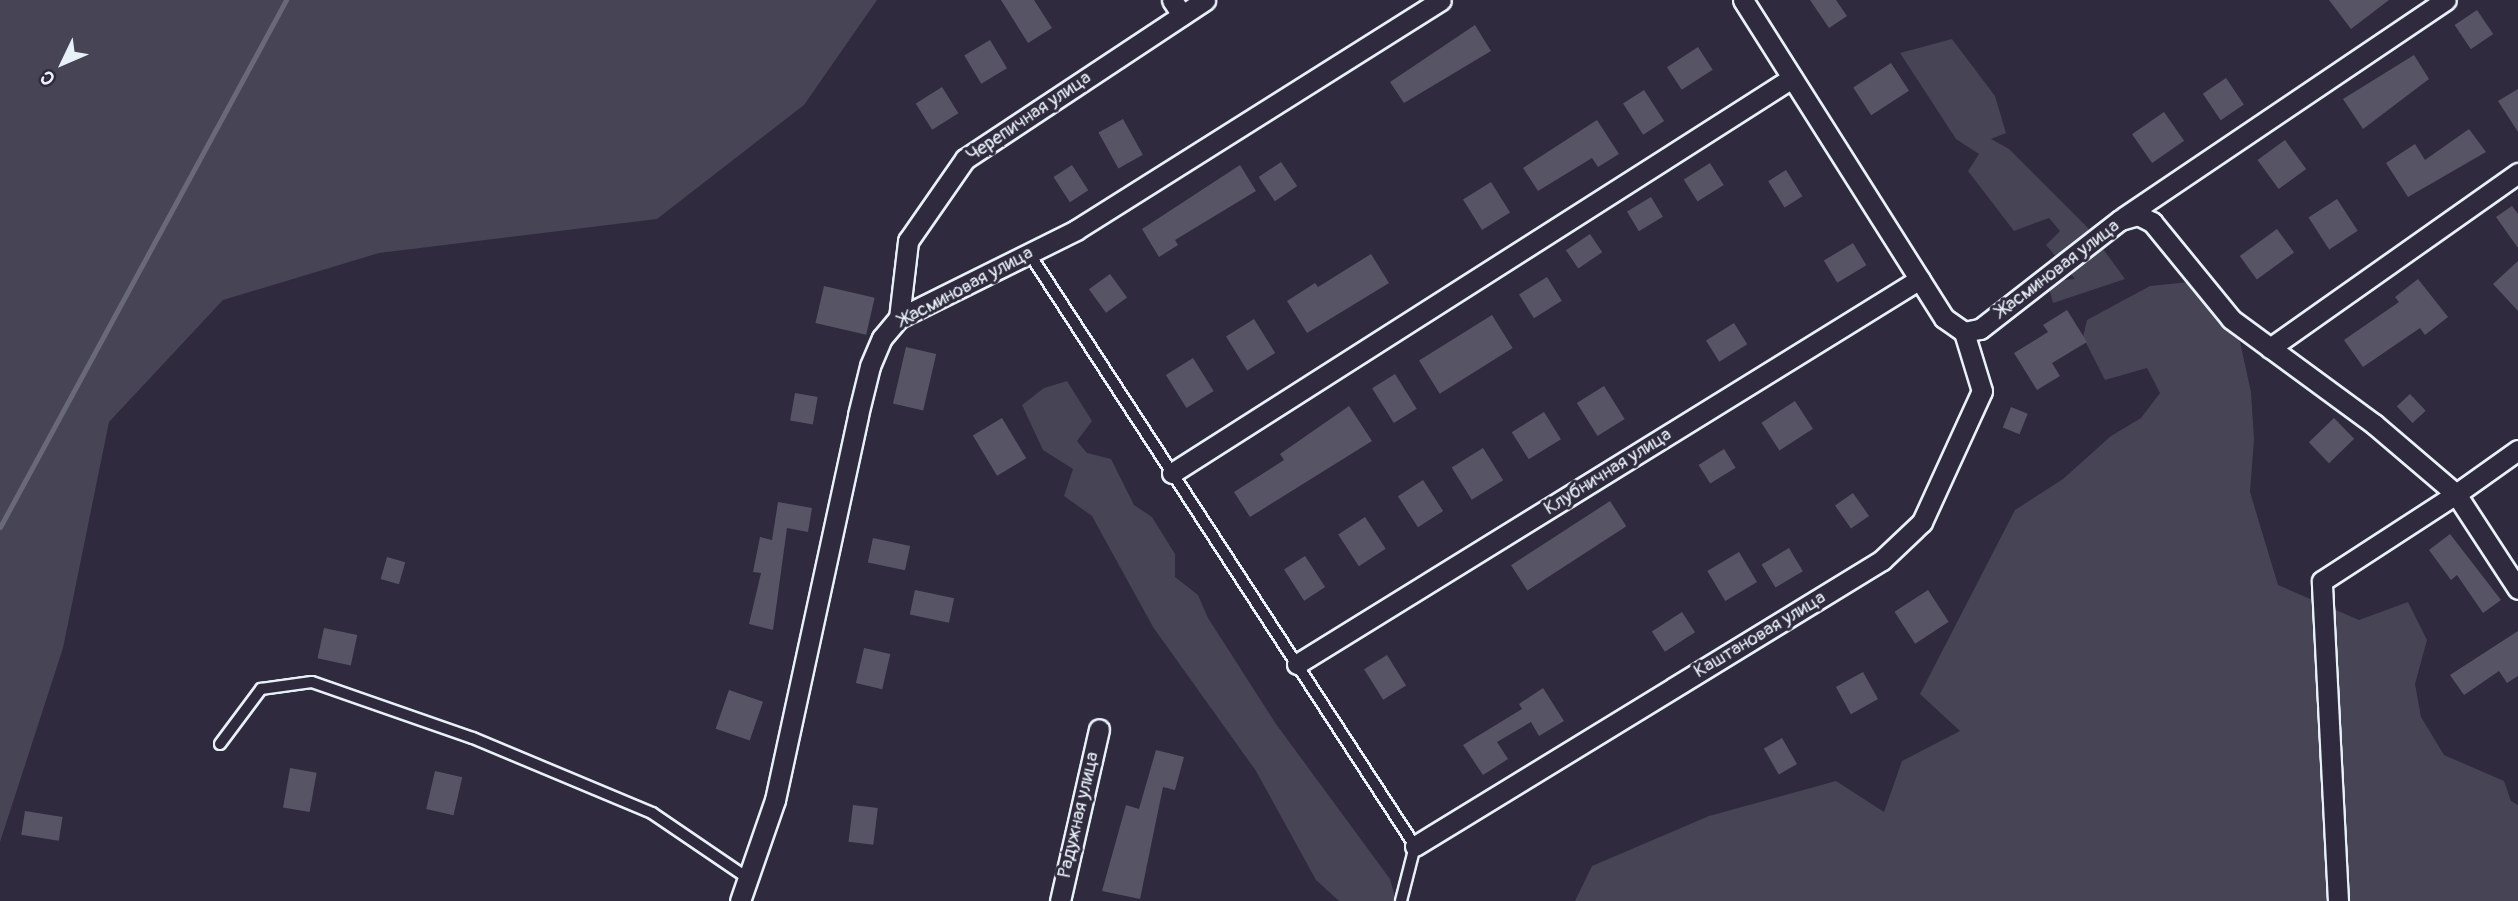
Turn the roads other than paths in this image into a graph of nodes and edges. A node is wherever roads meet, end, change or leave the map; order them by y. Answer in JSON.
{"nodes":[{"id":1,"x":1205,"y":0,"type":"edge"},
{"id":2,"x":1441,"y":0,"type":"edge"},
{"id":3,"x":1743,"y":0,"type":"edge"},
{"id":4,"x":2446,"y":0,"type":"edge"},
{"id":5,"x":1177,"y":8,"type":"edge"},
{"id":6,"x":1792,"y":78,"type":"junction"},
{"id":7,"x":2518,"y":173,"type":"edge"},
{"id":8,"x":2120,"y":220,"type":"junction"},
{"id":9,"x":1029,"y":253,"type":"junction"},
{"id":10,"x":1920,"y":279,"type":"junction"},
{"id":11,"x":899,"y":318,"type":"junction"},
{"id":12,"x":1964,"y":332,"type":"junction"},
{"id":13,"x":2270,"y":348,"type":"junction"},
{"id":14,"x":2518,"y":450,"type":"edge"},
{"id":15,"x":1172,"y":473,"type":"junction"},
{"id":16,"x":2456,"y":494,"type":"junction"},
{"id":17,"x":2518,"y":589,"type":"edge"},
{"id":18,"x":1297,"y":664,"type":"junction"},
{"id":19,"x":1099,"y":729,"type":"dead end"},
{"id":20,"x":220,"y":744,"type":"dead end"},
{"id":21,"x":1415,"y":846,"type":"junction"},
{"id":22,"x":746,"y":877,"type":"junction"},
{"id":23,"x":740,"y":901,"type":"edge"},
{"id":24,"x":1060,"y":901,"type":"edge"},
{"id":25,"x":1401,"y":901,"type":"edge"},
{"id":26,"x":2337,"y":901,"type":"edge"}],
"edges":[{"from":1,"to":5,"type":"street","name":"Черепичная улица"},
{"from":2,"to":9,"type":"street","name":"Жасминовая улица"},
{"from":3,"to":6,"type":"street"},
{"from":4,"to":8,"type":"street"},
{"from":5,"to":11,"type":"street","name":"Черепичная улица"},
{"from":6,"to":10,"type":"street"},
{"from":6,"to":15,"type":"street"},
{"from":7,"to":13,"type":"street"},
{"from":8,"to":12,"type":"street","name":"Жасминовая улица"},
{"from":8,"to":13,"type":"street","name":"Жасминовая улица"},
{"from":9,"to":11,"type":"street","name":"Жасминовая улица"},
{"from":9,"to":15,"type":"lane"},
{"from":10,"to":12,"type":"street"},
{"from":10,"to":18,"type":"street","name":"Клубничная улица"},
{"from":11,"to":22,"type":"street","name":"Жасминовая улица"},
{"from":12,"to":21,"type":"street","name":"Каштановая улица"},
{"from":13,"to":16,"type":"street","name":"Жасминовая улица"},
{"from":14,"to":16,"type":"street"},
{"from":15,"to":18,"type":"lane"},
{"from":16,"to":17,"type":"street","name":"Жасминовая улица"},
{"from":16,"to":26,"type":"street"},
{"from":18,"to":21,"type":"lane"},
{"from":19,"to":24,"type":"street","name":"Радужная улица"},
{"from":20,"to":22,"type":"lane"},
{"from":21,"to":25,"type":"lane"},
{"from":22,"to":23,"type":"street","name":"Жасминовая улица"}]}
